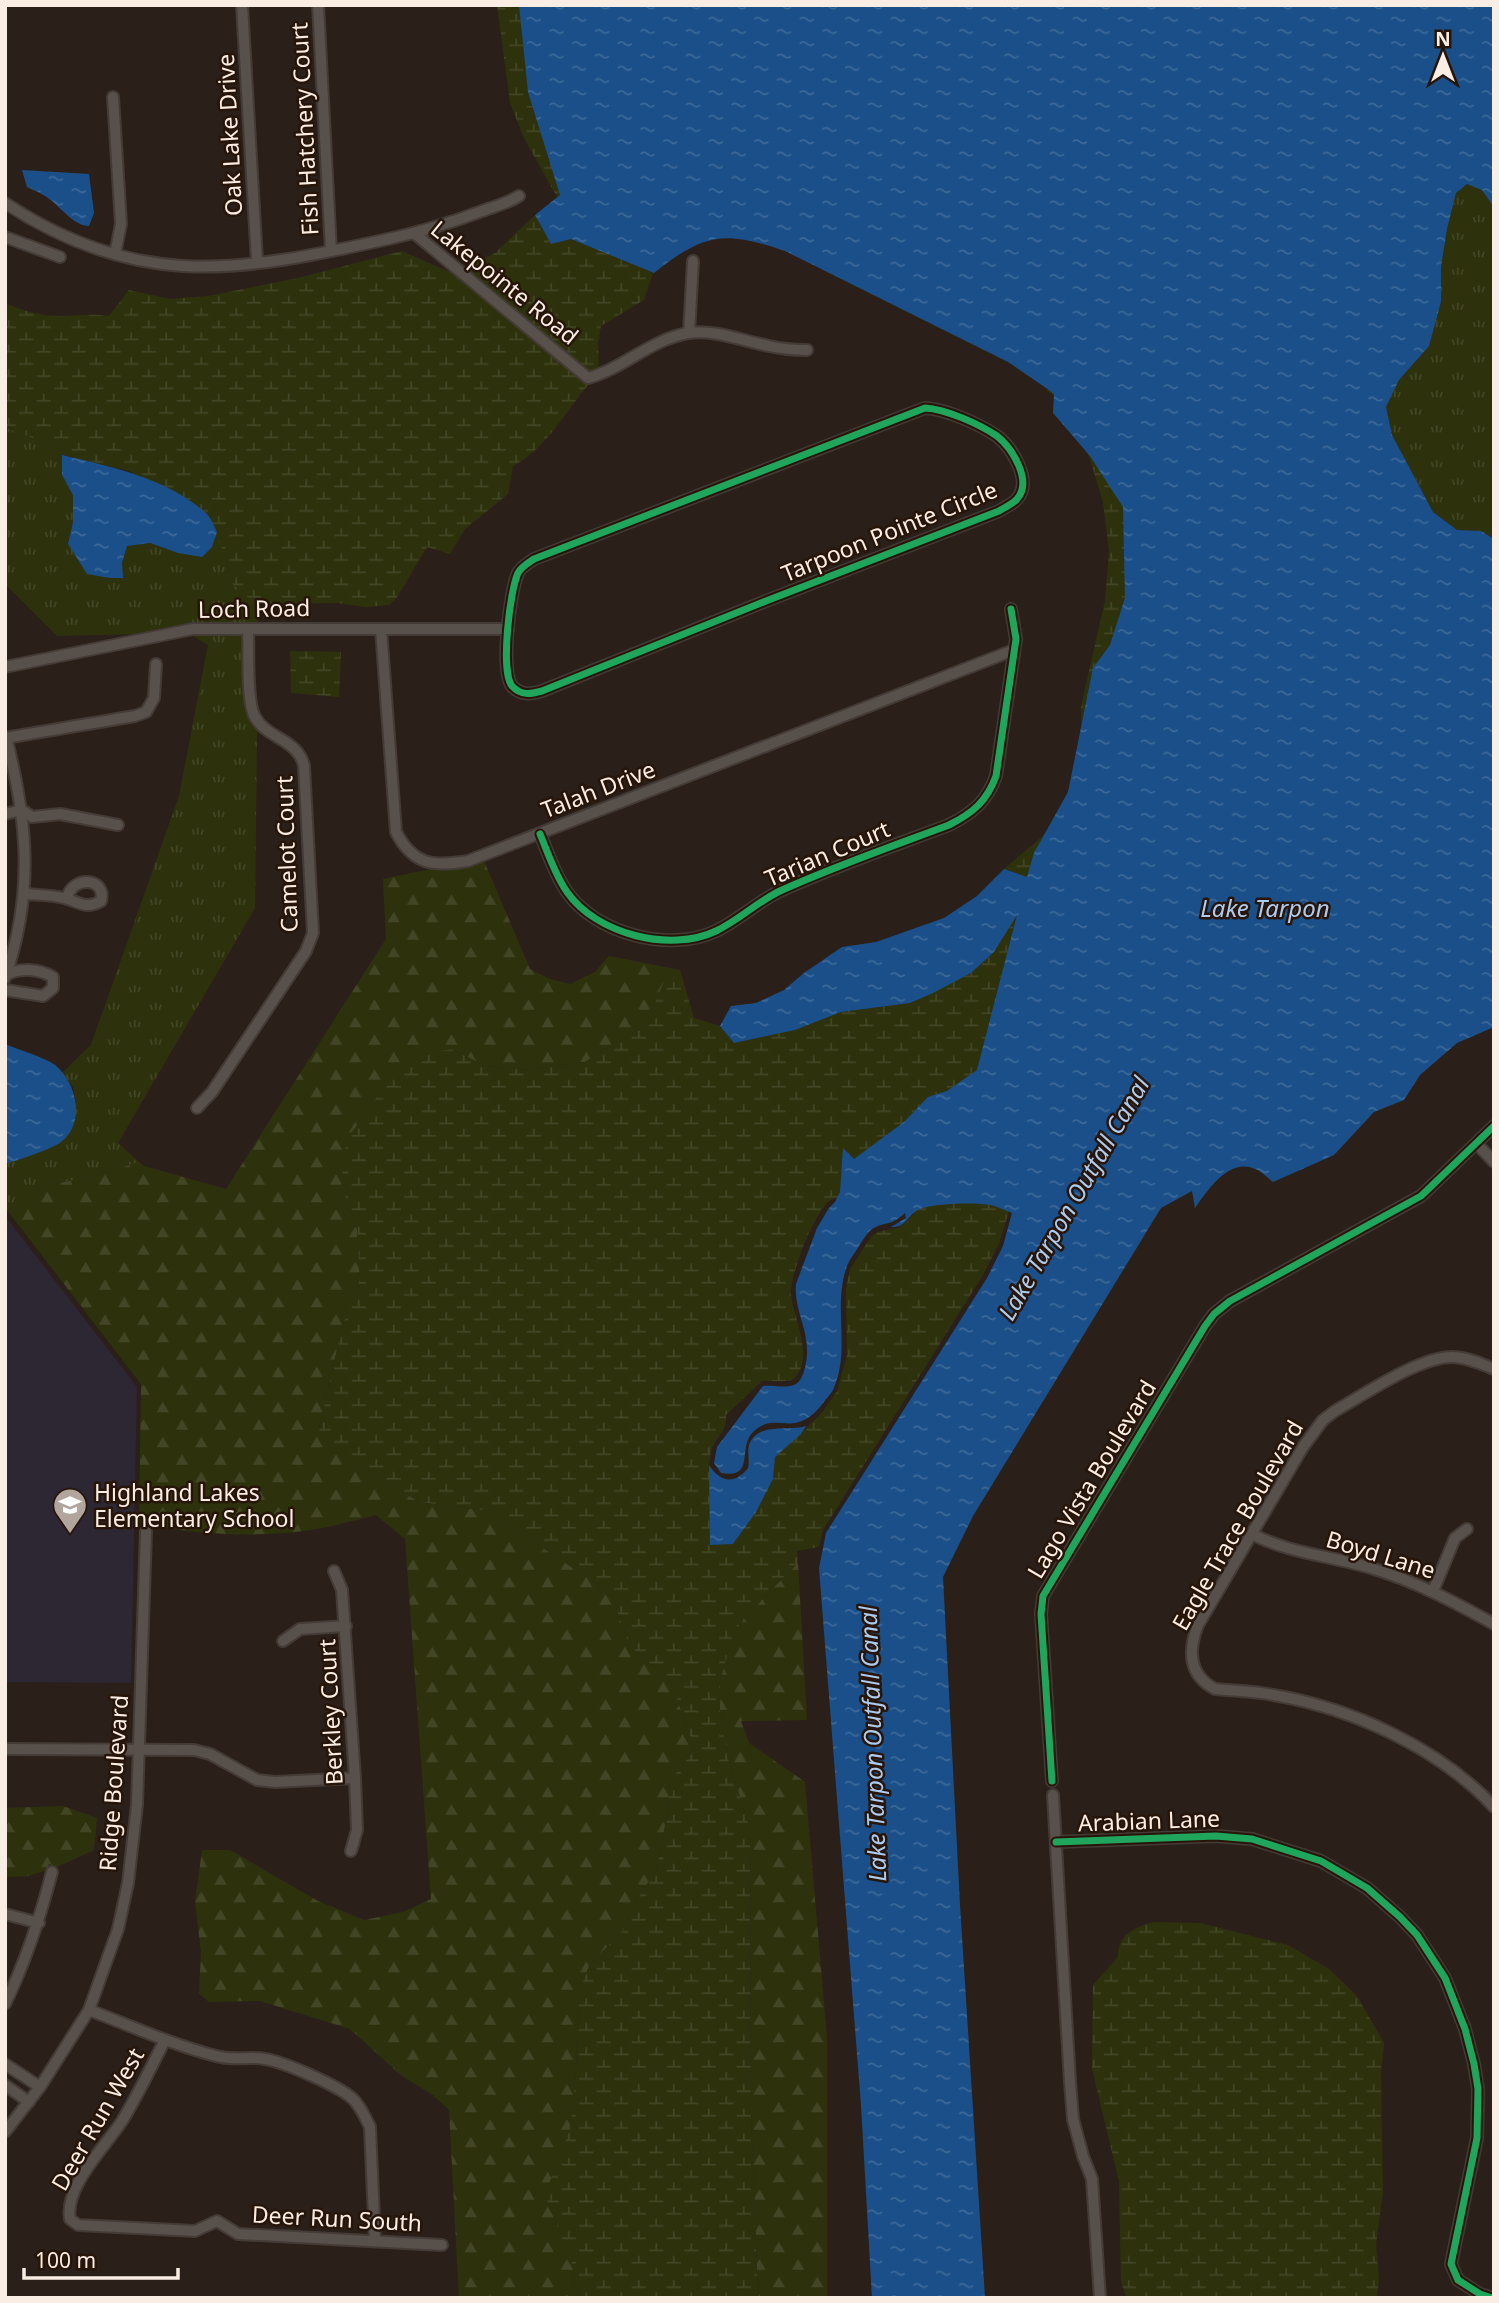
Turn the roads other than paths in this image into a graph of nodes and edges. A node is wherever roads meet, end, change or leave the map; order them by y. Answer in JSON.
{"nodes":[{"id":1,"x":242,"y":5,"type":"edge"},
{"id":2,"x":318,"y":5,"type":"edge"},
{"id":3,"x":113,"y":97,"type":"dead end"},
{"id":4,"x":519,"y":196,"type":"dead end"},
{"id":5,"x":5,"y":203,"type":"edge"},
{"id":6,"x":414,"y":233,"type":"junction"},
{"id":7,"x":5,"y":237,"type":"edge"},
{"id":8,"x":331,"y":251,"type":"junction"},
{"id":9,"x":115,"y":254,"type":"junction"},
{"id":10,"x":60,"y":257,"type":"dead end"},
{"id":11,"x":257,"y":261,"type":"junction"},
{"id":12,"x":693,"y":261,"type":"dead end"},
{"id":13,"x":689,"y":333,"type":"junction"},
{"id":14,"x":807,"y":350,"type":"dead end"},
{"id":15,"x":1011,"y":609,"type":"dead end"},
{"id":16,"x":248,"y":629,"type":"junction"},
{"id":17,"x":381,"y":629,"type":"junction"},
{"id":18,"x":508,"y":629,"type":"junction"},
{"id":19,"x":1014,"y":650,"type":"junction"},
{"id":20,"x":156,"y":664,"type":"dead end"},
{"id":21,"x":5,"y":667,"type":"edge"},
{"id":22,"x":6,"y":738,"type":"edge"},
{"id":23,"x":22,"y":810,"type":"junction"},
{"id":24,"x":5,"y":814,"type":"edge"},
{"id":25,"x":118,"y":825,"type":"dead end"},
{"id":26,"x":540,"y":834,"type":"junction"},
{"id":27,"x":25,"y":894,"type":"junction"},
{"id":28,"x":67,"y":899,"type":"dead end"},
{"id":29,"x":6,"y":977,"type":"edge"},
{"id":30,"x":5,"y":990,"type":"edge"},
{"id":31,"x":197,"y":1108,"type":"dead end"},
{"id":32,"x":1494,"y":1126,"type":"edge"},
{"id":33,"x":1477,"y":1144,"type":"junction"},
{"id":34,"x":1494,"y":1162,"type":"edge"},
{"id":35,"x":1494,"y":1369,"type":"edge"},
{"id":36,"x":1467,"y":1529,"type":"dead end"},
{"id":37,"x":146,"y":1531,"type":"dead end"},
{"id":38,"x":1252,"y":1534,"type":"junction"},
{"id":39,"x":334,"y":1571,"type":"dead end"},
{"id":40,"x":1433,"y":1591,"type":"junction"},
{"id":41,"x":1494,"y":1624,"type":"edge"},
{"id":42,"x":346,"y":1626,"type":"junction"},
{"id":43,"x":283,"y":1641,"type":"dead end"},
{"id":44,"x":5,"y":1749,"type":"edge"},
{"id":45,"x":139,"y":1749,"type":"junction"},
{"id":46,"x":355,"y":1778,"type":"junction"},
{"id":47,"x":1052,"y":1781,"type":"dead end"},
{"id":48,"x":1053,"y":1795,"type":"dead end"},
{"id":49,"x":1494,"y":1807,"type":"edge"},
{"id":50,"x":1056,"y":1842,"type":"junction"},
{"id":51,"x":351,"y":1851,"type":"dead end"},
{"id":52,"x":52,"y":1872,"type":"dead end"},
{"id":53,"x":5,"y":1914,"type":"edge"},
{"id":54,"x":38,"y":1923,"type":"junction"},
{"id":55,"x":5,"y":2004,"type":"edge"},
{"id":56,"x":89,"y":2010,"type":"junction"},
{"id":57,"x":165,"y":2040,"type":"junction"},
{"id":58,"x":5,"y":2064,"type":"edge"},
{"id":59,"x":5,"y":2085,"type":"edge"},
{"id":60,"x":40,"y":2087,"type":"junction"},
{"id":61,"x":29,"y":2102,"type":"junction"},
{"id":62,"x":5,"y":2132,"type":"edge"},
{"id":63,"x":70,"y":2220,"type":"joint"},
{"id":64,"x":375,"y":2241,"type":"junction"},
{"id":65,"x":442,"y":2245,"type":"dead end"},
{"id":66,"x":1100,"y":2298,"type":"edge"},
{"id":67,"x":1492,"y":2298,"type":"edge"}],
"edges":[{"from":1,"to":11,"type":"street","name":"Oak Lake Drive"},
{"from":2,"to":8,"type":"street","name":"Fish Hatchery Court"},
{"from":3,"to":9,"type":"street"},
{"from":4,"to":6,"type":"street"},
{"from":5,"to":9,"type":"street","name":"Lakepointe Road"},
{"from":6,"to":8,"type":"street","name":"Lakepointe Road"},
{"from":6,"to":13,"type":"street","name":"Lakepointe Road"},
{"from":7,"to":10,"type":"street"},
{"from":8,"to":11,"type":"street","name":"Lakepointe Road"},
{"from":9,"to":11,"type":"street","name":"Lakepointe Road"},
{"from":12,"to":13,"type":"street"},
{"from":13,"to":14,"type":"street","name":"Lakepointe Road"},
{"from":15,"to":19,"type":"street","name":"Tarian Court"},
{"from":16,"to":17,"type":"street","name":"Loch Road"},
{"from":16,"to":21,"type":"street","name":"Loch Road"},
{"from":16,"to":31,"type":"street","name":"Camelot Court"},
{"from":17,"to":18,"type":"street","name":"Loch Road"},
{"from":17,"to":26,"type":"street","name":"Talah Drive"},
{"from":18,"to":18,"type":"street","name":"Tarpoon Pointe Circle"},
{"from":19,"to":26,"type":"street","name":"Talah Drive"},
{"from":19,"to":26,"type":"street","name":"Tarian Court"},
{"from":20,"to":22,"type":"street"},
{"from":22,"to":23,"type":"street"},
{"from":23,"to":24,"type":"street"},
{"from":23,"to":25,"type":"street"},
{"from":23,"to":27,"type":"street"},
{"from":27,"to":28,"type":"street"},
{"from":27,"to":29,"type":"street"},
{"from":29,"to":30,"type":"street"},
{"from":32,"to":33,"type":"street","name":"Lago Vista Boulevard"},
{"from":33,"to":34,"type":"street"},
{"from":33,"to":47,"type":"street","name":"Lago Vista Boulevard"},
{"from":35,"to":38,"type":"street","name":"Eagle Trace Boulevard"},
{"from":36,"to":40,"type":"street"},
{"from":37,"to":45,"type":"street","name":"Ridge Boulevard"},
{"from":38,"to":40,"type":"street","name":"Boyd Lane"},
{"from":38,"to":49,"type":"street","name":"Eagle Trace Boulevard"},
{"from":39,"to":42,"type":"street","name":"Berkley Court"},
{"from":40,"to":41,"type":"street","name":"Boyd Lane"},
{"from":42,"to":43,"type":"street"},
{"from":42,"to":46,"type":"street","name":"Berkley Court"},
{"from":44,"to":45,"type":"street"},
{"from":45,"to":46,"type":"street"},
{"from":45,"to":56,"type":"street","name":"Ridge Boulevard"},
{"from":46,"to":51,"type":"street","name":"Berkley Court"},
{"from":48,"to":50,"type":"street"},
{"from":50,"to":66,"type":"street"},
{"from":50,"to":67,"type":"street","name":"Arabian Lane"},
{"from":52,"to":54,"type":"street"},
{"from":53,"to":54,"type":"street"},
{"from":54,"to":55,"type":"street"},
{"from":56,"to":57,"type":"street"},
{"from":56,"to":60,"type":"street","name":"Ridge Boulevard"},
{"from":57,"to":63,"type":"street","name":"Deer Run West"},
{"from":57,"to":64,"type":"street"},
{"from":58,"to":60,"type":"street"},
{"from":59,"to":61,"type":"street"},
{"from":60,"to":61,"type":"street","name":"Ridge Boulevard"},
{"from":61,"to":62,"type":"street","name":"Ridge Boulevard"},
{"from":63,"to":64,"type":"street","name":"Deer Run South"},
{"from":64,"to":65,"type":"street","name":"Deer Run South"}]}
